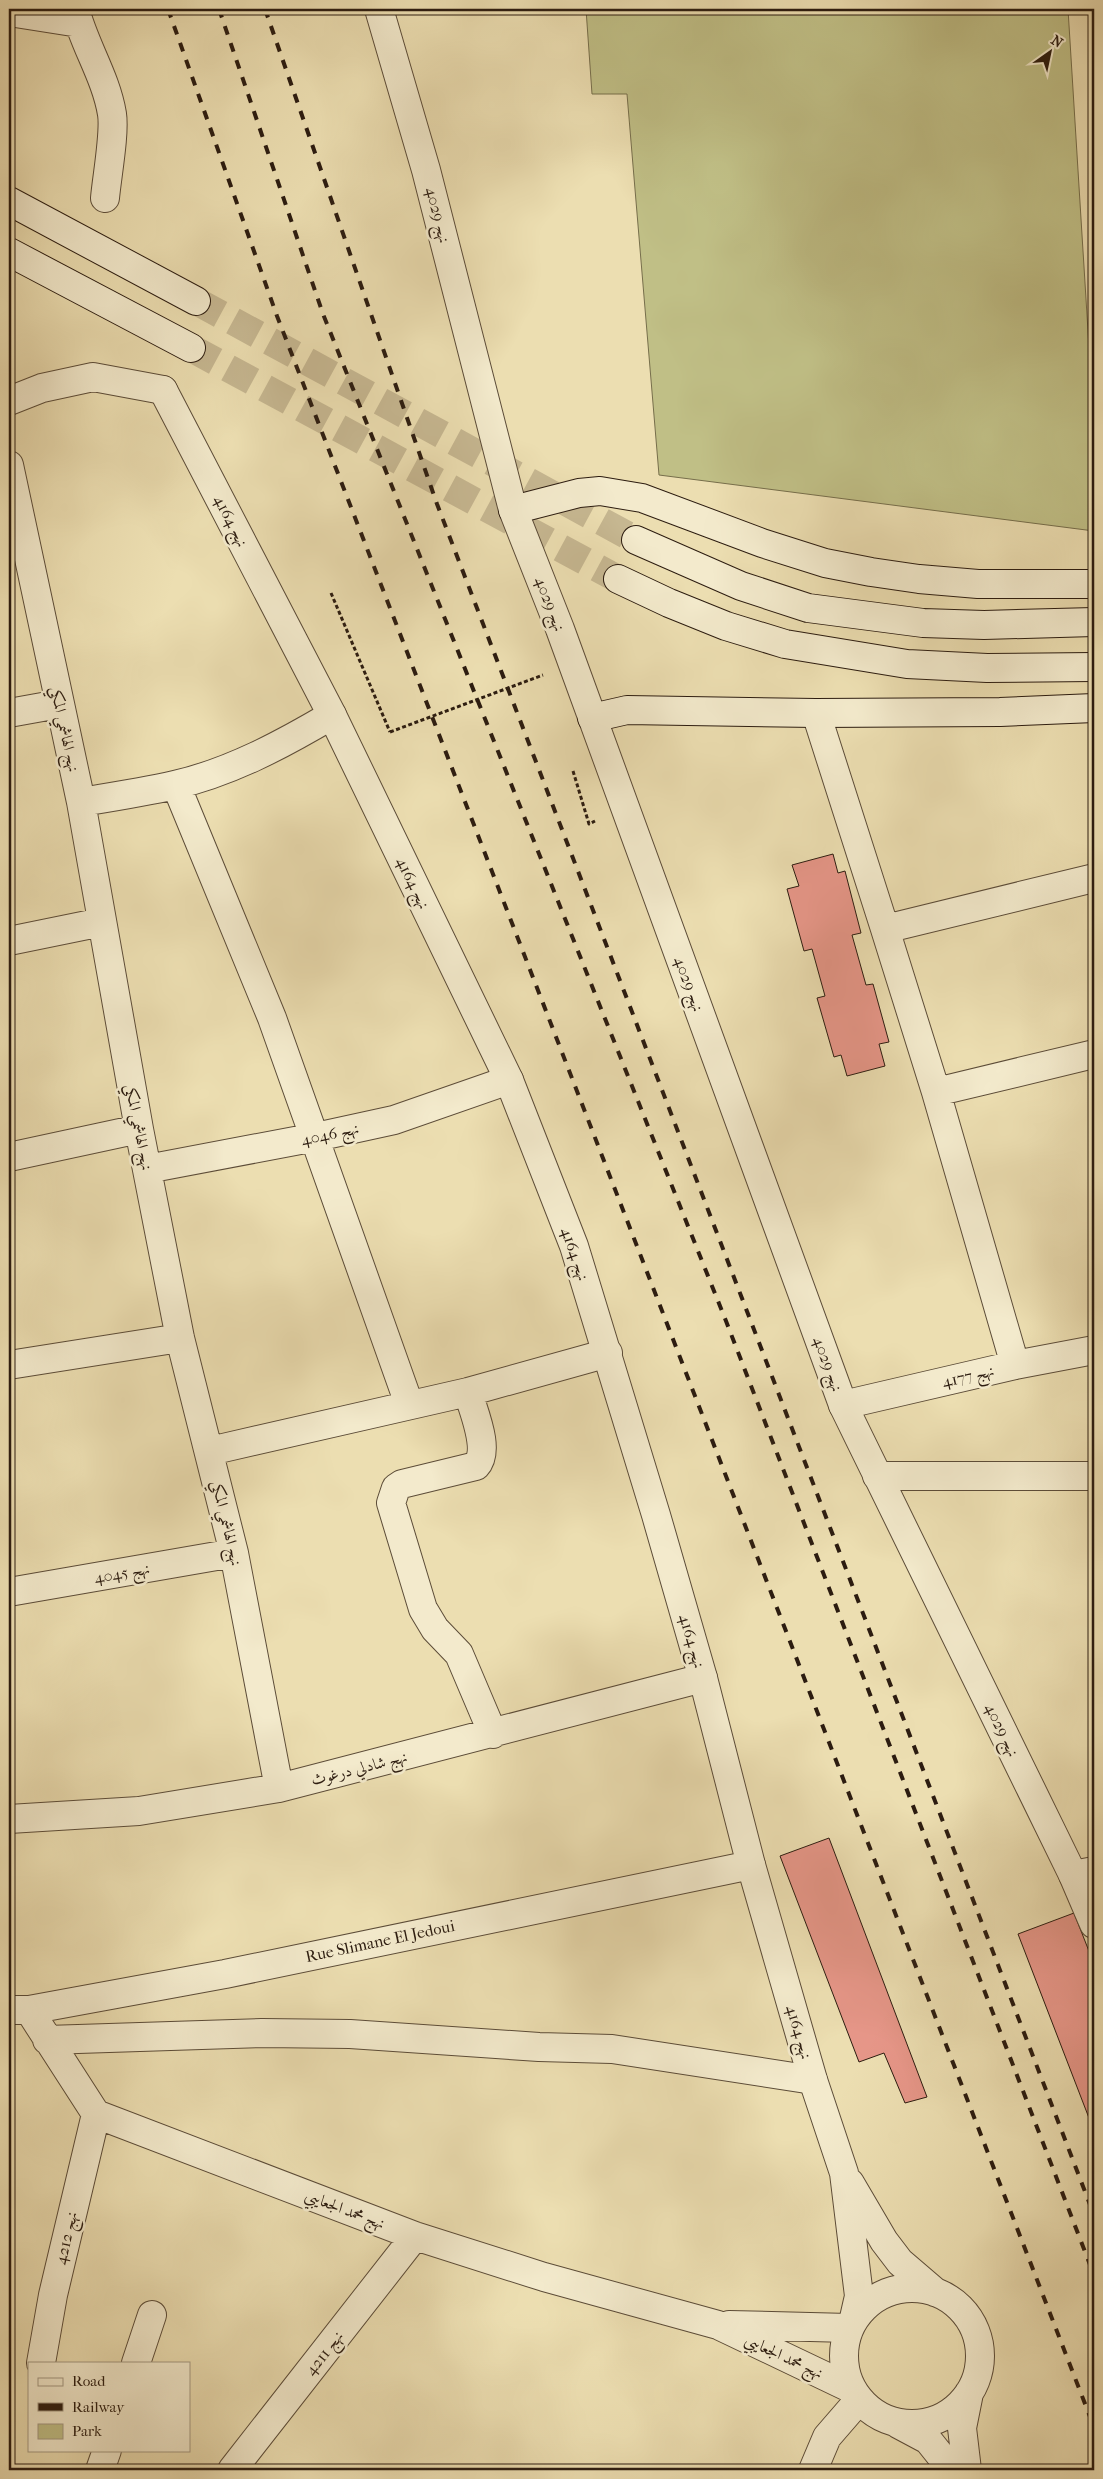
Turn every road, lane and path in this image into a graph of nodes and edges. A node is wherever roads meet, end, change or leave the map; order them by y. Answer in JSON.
{"nodes":[{"id":1,"x":379,"y":9,"type":"edge"},
{"id":2,"x":9,"y":12,"type":"edge"},
{"id":3,"x":77,"y":16,"type":"edge"},
{"id":4,"x":105,"y":198,"type":"dead end"},
{"id":5,"x":9,"y":201,"type":"edge"},
{"id":6,"x":9,"y":252,"type":"edge"},
{"id":7,"x":196,"y":301,"type":"tunnel mouth"},
{"id":8,"x":191,"y":348,"type":"tunnel mouth"},
{"id":9,"x":9,"y":401,"type":"edge"},
{"id":10,"x":9,"y":465,"type":"edge"},
{"id":11,"x":513,"y":510,"type":"junction"},
{"id":12,"x":16,"y":535,"type":"edge"},
{"id":13,"x":636,"y":540,"type":"tunnel mouth"},
{"id":14,"x":618,"y":579,"type":"tunnel mouth"},
{"id":15,"x":1094,"y":584,"type":"edge"},
{"id":16,"x":331,"y":593,"type":"dead end"},
{"id":17,"x":1094,"y":622,"type":"edge"},
{"id":18,"x":1094,"y":667,"type":"edge"},
{"id":19,"x":543,"y":675,"type":"dead end"},
{"id":20,"x":59,"y":704,"type":"junction"},
{"id":21,"x":1094,"y":708,"type":"edge"},
{"id":22,"x":9,"y":713,"type":"edge"},
{"id":23,"x":816,"y":714,"type":"junction"},
{"id":24,"x":332,"y":715,"type":"junction"},
{"id":25,"x":592,"y":718,"type":"junction"},
{"id":26,"x":176,"y":785,"type":"junction"},
{"id":27,"x":80,"y":802,"type":"junction"},
{"id":28,"x":1094,"y":878,"type":"edge"},
{"id":29,"x":102,"y":922,"type":"junction"},
{"id":30,"x":885,"y":930,"type":"junction"},
{"id":31,"x":9,"y":941,"type":"edge"},
{"id":32,"x":1094,"y":1054,"type":"edge"},
{"id":33,"x":509,"y":1080,"type":"junction"},
{"id":34,"x":936,"y":1092,"type":"junction"},
{"id":35,"x":139,"y":1129,"type":"junction"},
{"id":36,"x":316,"y":1137,"type":"junction"},
{"id":37,"x":9,"y":1157,"type":"edge"},
{"id":38,"x":147,"y":1169,"type":"junction"},
{"id":39,"x":180,"y":1338,"type":"junction"},
{"id":40,"x":1094,"y":1350,"type":"edge"},
{"id":41,"x":608,"y":1354,"type":"junction"},
{"id":42,"x":9,"y":1365,"type":"edge"},
{"id":43,"x":1015,"y":1365,"type":"junction"},
{"id":44,"x":468,"y":1392,"type":"junction"},
{"id":45,"x":409,"y":1404,"type":"junction"},
{"id":46,"x":843,"y":1405,"type":"junction"},
{"id":47,"x":210,"y":1451,"type":"junction"},
{"id":48,"x":877,"y":1476,"type":"junction"},
{"id":49,"x":1094,"y":1476,"type":"edge"},
{"id":50,"x":234,"y":1553,"type":"junction"},
{"id":51,"x":9,"y":1592,"type":"edge"},
{"id":52,"x":703,"y":1678,"type":"junction"},
{"id":53,"x":493,"y":1734,"type":"junction"},
{"id":54,"x":279,"y":1788,"type":"junction"},
{"id":55,"x":9,"y":1820,"type":"edge"},
{"id":56,"x":751,"y":1865,"type":"junction"},
{"id":57,"x":1084,"y":1873,"type":"edge"},
{"id":58,"x":1094,"y":1924,"type":"edge"},
{"id":59,"x":19,"y":2010,"type":"edge"},
{"id":60,"x":47,"y":2040,"type":"junction"},
{"id":61,"x":814,"y":2080,"type":"junction"},
{"id":62,"x":96,"y":2114,"type":"junction"},
{"id":63,"x":844,"y":2173,"type":"junction"},
{"id":64,"x":415,"y":2236,"type":"junction"},
{"id":65,"x":935,"y":2292,"type":"junction"},
{"id":66,"x":152,"y":2315,"type":"dead end"},
{"id":67,"x":852,"y":2323,"type":"junction"},
{"id":68,"x":718,"y":2324,"type":"junction"},
{"id":69,"x":41,"y":2362,"type":"edge"},
{"id":70,"x":136,"y":2362,"type":"edge"},
{"id":71,"x":855,"y":2394,"type":"junction"},
{"id":72,"x":969,"y":2394,"type":"junction"},
{"id":73,"x":896,"y":2424,"type":"junction"},
{"id":74,"x":106,"y":2452,"type":"edge"},
{"id":75,"x":100,"y":2470,"type":"edge"},
{"id":76,"x":232,"y":2470,"type":"edge"},
{"id":77,"x":813,"y":2470,"type":"edge"},
{"id":78,"x":952,"y":2470,"type":"edge"},
{"id":79,"x":967,"y":2470,"type":"edge"}],
"edges":[{"from":1,"to":11,"type":"street","name":"نهج 4029"},
{"from":2,"to":3,"type":"street"},
{"from":3,"to":4,"type":"street"},
{"from":5,"to":7,"type":"street"},
{"from":6,"to":8,"type":"street"},
{"from":9,"to":24,"type":"street","name":"نهج 4164"},
{"from":10,"to":12,"type":"street","name":"نهج الهاشمي المكي"},
{"from":11,"to":15,"type":"street"},
{"from":11,"to":25,"type":"street","name":"نهج 4029"},
{"from":12,"to":20,"type":"street","name":"نهج الهاشمي المكي"},
{"from":13,"to":17,"type":"street"},
{"from":14,"to":18,"type":"street"},
{"from":16,"to":19,"type":"path","bridge":true},
{"from":20,"to":22,"type":"street"},
{"from":20,"to":27,"type":"street","name":"نهج الهاشمي المكي"},
{"from":21,"to":23,"type":"street"},
{"from":23,"to":25,"type":"street"},
{"from":23,"to":30,"type":"street"},
{"from":24,"to":26,"type":"street"},
{"from":24,"to":33,"type":"street","name":"نهج 4164"},
{"from":25,"to":46,"type":"street","name":"نهج 4029"},
{"from":26,"to":27,"type":"street"},
{"from":26,"to":36,"type":"street"},
{"from":27,"to":29,"type":"street","name":"نهج الهاشمي المكي"},
{"from":28,"to":30,"type":"street"},
{"from":29,"to":31,"type":"street"},
{"from":29,"to":35,"type":"street","name":"نهج الهاشمي المكي"},
{"from":30,"to":34,"type":"street"},
{"from":32,"to":34,"type":"street"},
{"from":33,"to":36,"type":"street","name":"نهج 4046"},
{"from":33,"to":41,"type":"street","name":"نهج 4164"},
{"from":34,"to":43,"type":"street"},
{"from":35,"to":37,"type":"street"},
{"from":35,"to":38,"type":"street","name":"نهج الهاشمي المكي"},
{"from":36,"to":38,"type":"street","name":"نهج 4046"},
{"from":36,"to":45,"type":"street"},
{"from":38,"to":39,"type":"street","name":"نهج الهاشمي المكي"},
{"from":39,"to":42,"type":"street"},
{"from":39,"to":47,"type":"street","name":"نهج الهاشمي المكي"},
{"from":40,"to":43,"type":"street","name":"نهج 4177"},
{"from":41,"to":44,"type":"street"},
{"from":41,"to":52,"type":"street","name":"نهج 4164"},
{"from":43,"to":46,"type":"street","name":"نهج 4177"},
{"from":44,"to":45,"type":"street"},
{"from":44,"to":53,"type":"street"},
{"from":45,"to":47,"type":"street"},
{"from":46,"to":48,"type":"street","name":"نهج 4029"},
{"from":47,"to":50,"type":"street","name":"نهج الهاشمي المكي"},
{"from":48,"to":49,"type":"street"},
{"from":48,"to":57,"type":"street","name":"نهج 4029"},
{"from":50,"to":51,"type":"street","name":"نهج 4045"},
{"from":50,"to":54,"type":"street","name":"نهج الهاشمي المكي"},
{"from":52,"to":53,"type":"street","name":"نهج شادلي درغوث"},
{"from":52,"to":56,"type":"street","name":"نهج 4164"},
{"from":53,"to":54,"type":"street","name":"نهج شادلي درغوث"},
{"from":54,"to":55,"type":"street","name":"نهج شادلي درغوث"},
{"from":56,"to":59,"type":"street","name":"Rue Slimane El Jedoui"},
{"from":56,"to":61,"type":"street","name":"نهج 4164"},
{"from":57,"to":58,"type":"street","name":"نهج 4029"},
{"from":59,"to":60,"type":"street"},
{"from":60,"to":61,"type":"street"},
{"from":60,"to":62,"type":"street"},
{"from":61,"to":63,"type":"street","name":"نهج 4164"},
{"from":62,"to":64,"type":"street","name":"نهج محمد الجعايبي"},
{"from":62,"to":69,"type":"street","name":"نهج 4212"},
{"from":63,"to":65,"type":"street","name":"نهج 4164"},
{"from":63,"to":67,"type":"street","name":"نهج 4164"},
{"from":64,"to":68,"type":"street","name":"نهج محمد الجعايبي"},
{"from":64,"to":76,"type":"street","name":"نهج 4211"},
{"from":65,"to":67,"type":"street"},
{"from":65,"to":72,"type":"street"},
{"from":66,"to":70,"type":"street"},
{"from":67,"to":68,"type":"street","name":"نهج محمد الجعايبي"},
{"from":67,"to":71,"type":"street"},
{"from":68,"to":71,"type":"street","name":"نهج محمد الجعايبي"},
{"from":71,"to":73,"type":"street"},
{"from":71,"to":77,"type":"street"},
{"from":72,"to":73,"type":"street"},
{"from":72,"to":79,"type":"street"},
{"from":73,"to":78,"type":"street"},
{"from":74,"to":75,"type":"street"}]}
